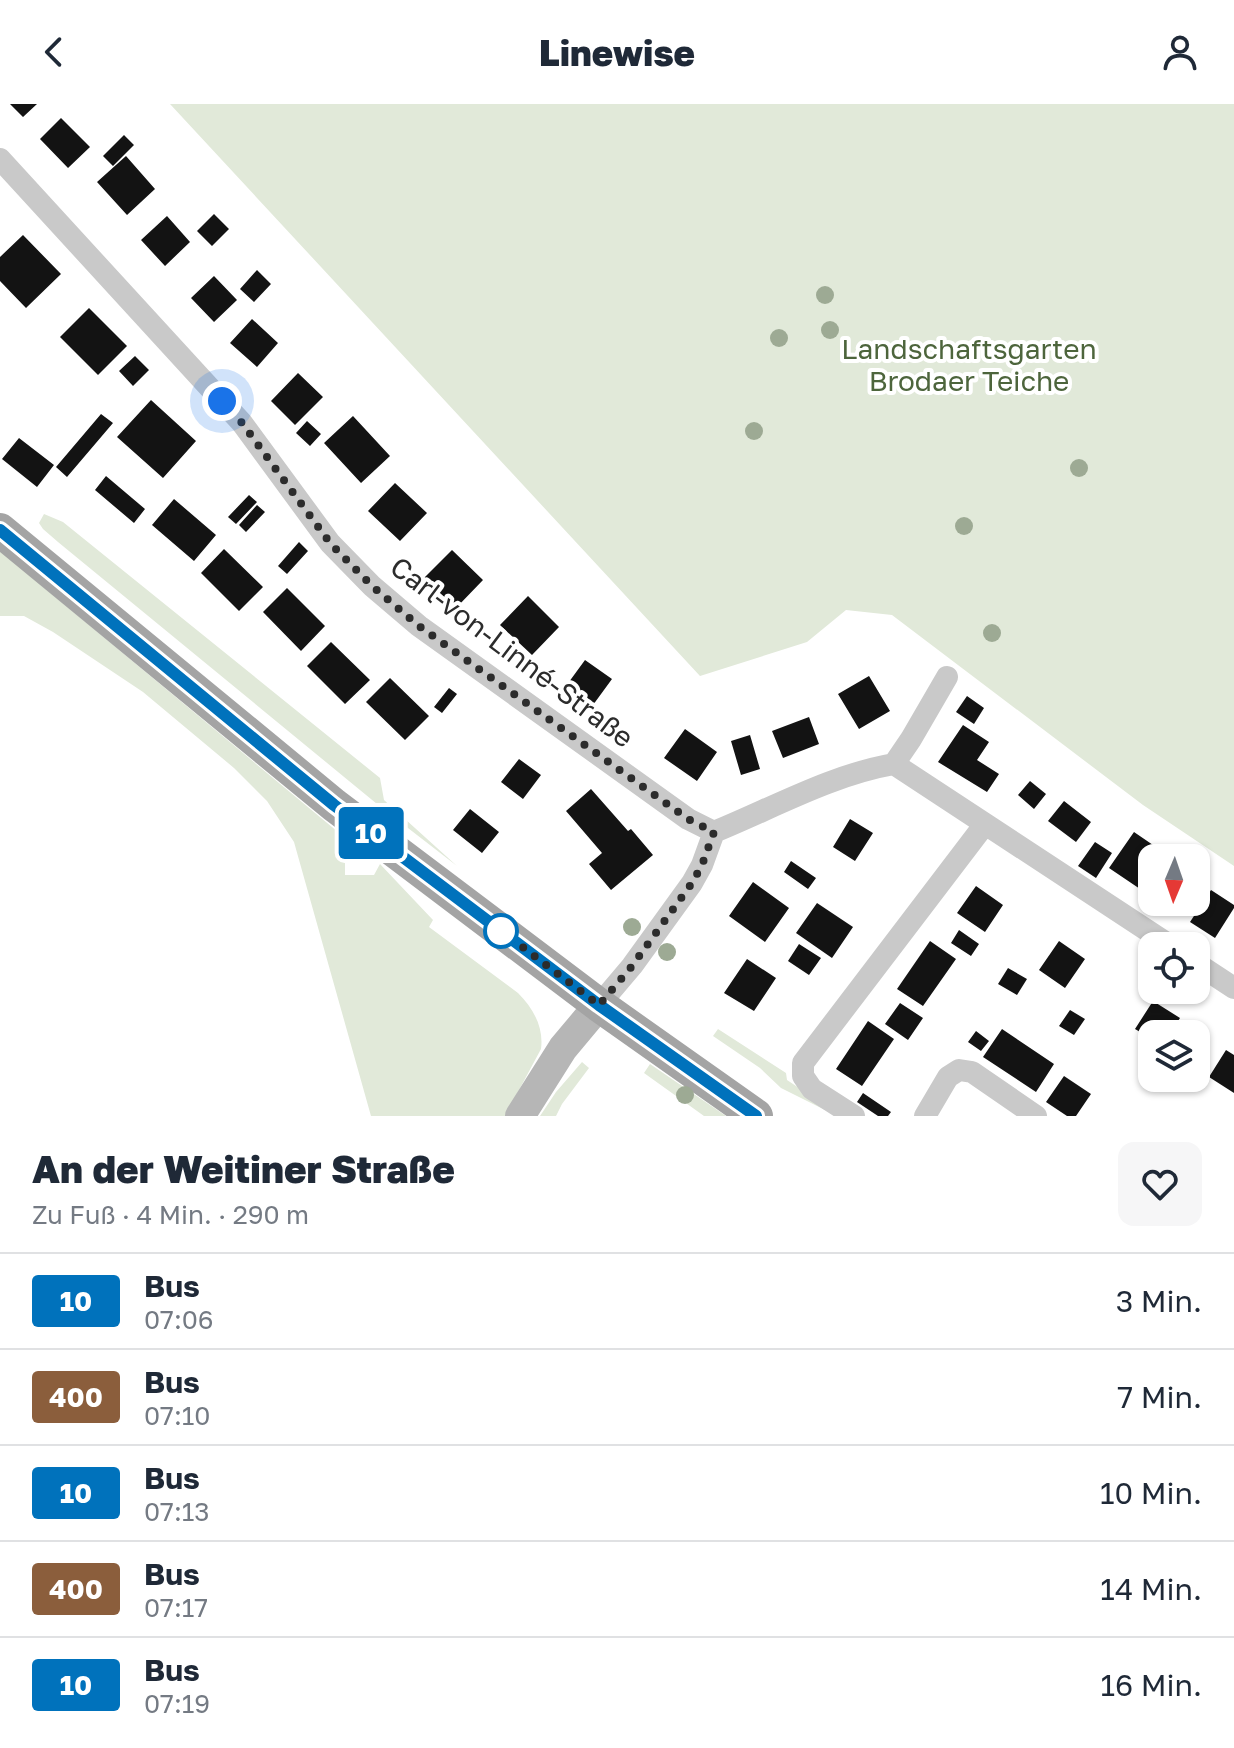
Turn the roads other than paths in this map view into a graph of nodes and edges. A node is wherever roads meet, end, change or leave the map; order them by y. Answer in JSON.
{"nodes":[{"id":1,"x":0,"y":159,"type":"edge"},
{"id":2,"x":0,"y":530,"type":"edge"},
{"id":3,"x":947,"y":677,"type":"dead end"},
{"id":4,"x":894,"y":764,"type":"junction"},
{"id":5,"x":985,"y":824,"type":"junction"},
{"id":6,"x":714,"y":832,"type":"junction"},
{"id":7,"x":1150,"y":932,"type":"edge"},
{"id":8,"x":1210,"y":972,"type":"edge"},
{"id":9,"x":1234,"y":988,"type":"edge"},
{"id":10,"x":599,"y":1005,"type":"junction"},
{"id":11,"x":520,"y":1116,"type":"edge"},
{"id":12,"x":756,"y":1116,"type":"edge"},
{"id":13,"x":854,"y":1116,"type":"edge"},
{"id":14,"x":925,"y":1116,"type":"edge"},
{"id":15,"x":1036,"y":1116,"type":"edge"}],
"edges":[{"from":1,"to":6,"type":"street","name":"Carl-von-Linné-Straße"},
{"from":2,"to":10,"type":"main road"},
{"from":3,"to":4,"type":"street"},
{"from":4,"to":5,"type":"street"},
{"from":4,"to":6,"type":"street"},
{"from":5,"to":7,"type":"street"},
{"from":5,"to":13,"type":"street"},
{"from":6,"to":10,"type":"street"},
{"from":8,"to":9,"type":"street"},
{"from":10,"to":11,"type":"main road"},
{"from":10,"to":12,"type":"main road"},
{"from":14,"to":15,"type":"street"}]}
